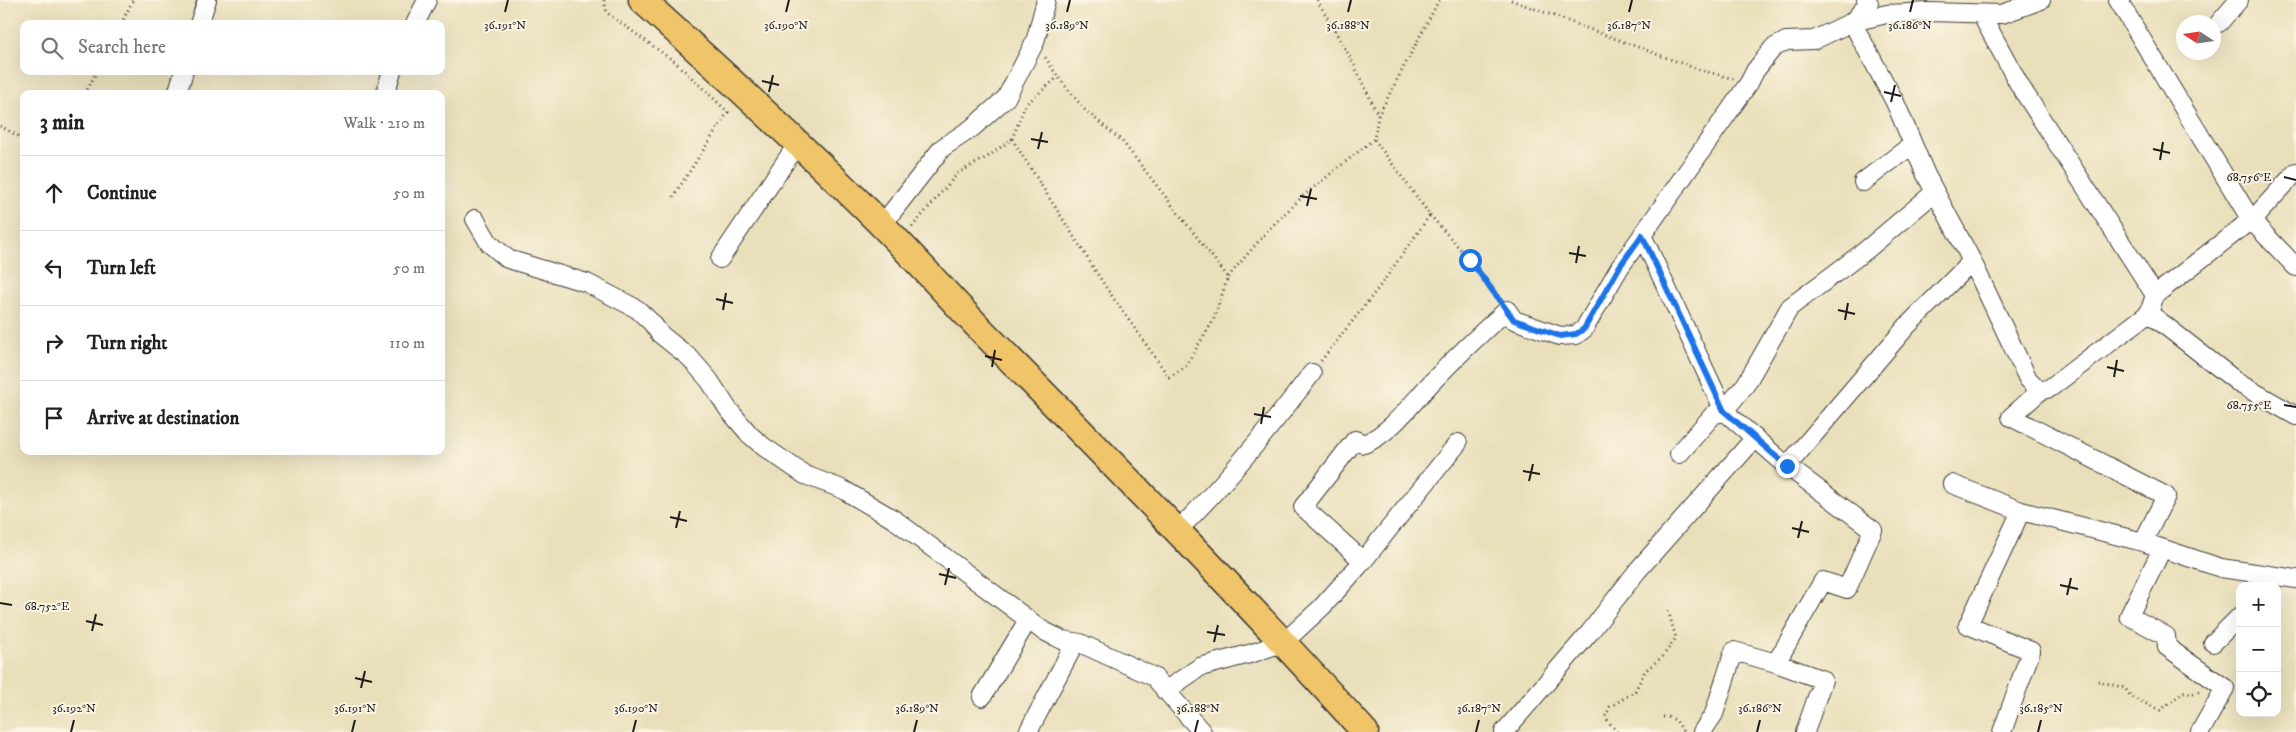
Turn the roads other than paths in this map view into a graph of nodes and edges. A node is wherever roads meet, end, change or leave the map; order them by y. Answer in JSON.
{"nodes":[{"id":1,"x":207,"y":0,"type":"edge"},
{"id":2,"x":427,"y":0,"type":"edge"},
{"id":3,"x":642,"y":0,"type":"edge"},
{"id":4,"x":1046,"y":0,"type":"edge"},
{"id":5,"x":1866,"y":0,"type":"edge"},
{"id":6,"x":2041,"y":0,"type":"edge"},
{"id":7,"x":2118,"y":0,"type":"edge"},
{"id":8,"x":2238,"y":0,"type":"edge"},
{"id":9,"x":1981,"y":14,"type":"junction"},
{"id":10,"x":201,"y":20,"type":"edge"},
{"id":11,"x":417,"y":20,"type":"edge"},
{"id":12,"x":2221,"y":21,"type":"edge"},
{"id":13,"x":1852,"y":22,"type":"junction"},
{"id":14,"x":183,"y":75,"type":"edge"},
{"id":15,"x":391,"y":75,"type":"edge"},
{"id":16,"x":178,"y":90,"type":"edge"},
{"id":17,"x":386,"y":90,"type":"edge"},
{"id":18,"x":798,"y":143,"type":"junction"},
{"id":19,"x":1912,"y":144,"type":"junction"},
{"id":20,"x":2296,"y":172,"type":"edge"},
{"id":21,"x":1863,"y":182,"type":"dead end"},
{"id":22,"x":1935,"y":192,"type":"junction"},
{"id":23,"x":475,"y":219,"type":"dead end"},
{"id":24,"x":2251,"y":220,"type":"junction"},
{"id":25,"x":890,"y":234,"type":"junction"},
{"id":26,"x":1642,"y":235,"type":"junction"},
{"id":27,"x":720,"y":259,"type":"dead end"},
{"id":28,"x":1972,"y":261,"type":"junction"},
{"id":29,"x":2296,"y":267,"type":"edge"},
{"id":30,"x":2154,"y":296,"type":"junction"},
{"id":31,"x":2149,"y":313,"type":"junction"},
{"id":32,"x":1312,"y":373,"type":"road end"},
{"id":33,"x":2040,"y":391,"type":"junction"},
{"id":34,"x":1724,"y":411,"type":"junction"},
{"id":35,"x":2296,"y":416,"type":"edge"},
{"id":36,"x":1754,"y":439,"type":"junction"},
{"id":37,"x":1458,"y":443,"type":"dead end"},
{"id":38,"x":1678,"y":454,"type":"dead end"},
{"id":39,"x":1787,"y":466,"type":"junction"},
{"id":40,"x":1952,"y":484,"type":"dead end"},
{"id":41,"x":2020,"y":511,"type":"junction"},
{"id":42,"x":1177,"y":530,"type":"junction"},
{"id":43,"x":2142,"y":542,"type":"junction"},
{"id":44,"x":2162,"y":549,"type":"junction"},
{"id":45,"x":1363,"y":561,"type":"junction"},
{"id":46,"x":2296,"y":579,"type":"edge"},
{"id":47,"x":2259,"y":580,"type":"edge"},
{"id":48,"x":1028,"y":620,"type":"junction"},
{"id":49,"x":2236,"y":620,"type":"edge"},
{"id":50,"x":1284,"y":642,"type":"junction"},
{"id":51,"x":1075,"y":643,"type":"junction"},
{"id":52,"x":2213,"y":643,"type":"dead end"},
{"id":53,"x":1776,"y":663,"type":"junction"},
{"id":54,"x":1165,"y":691,"type":"junction"},
{"id":55,"x":982,"y":698,"type":"dead end"},
{"id":56,"x":1028,"y":732,"type":"edge"},
{"id":57,"x":1202,"y":732,"type":"edge"},
{"id":58,"x":1365,"y":732,"type":"edge"},
{"id":59,"x":1504,"y":732,"type":"edge"},
{"id":60,"x":1702,"y":732,"type":"edge"},
{"id":61,"x":1805,"y":732,"type":"edge"},
{"id":62,"x":2002,"y":732,"type":"edge"},
{"id":63,"x":2200,"y":732,"type":"edge"}],
"edges":[{"from":1,"to":10,"type":"street"},
{"from":2,"to":11,"type":"street"},
{"from":3,"to":18,"type":"highway"},
{"from":4,"to":25,"type":"street"},
{"from":5,"to":13,"type":"street"},
{"from":6,"to":9,"type":"street"},
{"from":7,"to":24,"type":"street"},
{"from":8,"to":12,"type":"street"},
{"from":9,"to":13,"type":"street"},
{"from":9,"to":30,"type":"street"},
{"from":13,"to":19,"type":"street"},
{"from":13,"to":26,"type":"street"},
{"from":14,"to":16,"type":"street"},
{"from":15,"to":17,"type":"street"},
{"from":18,"to":25,"type":"highway"},
{"from":18,"to":27,"type":"street"},
{"from":19,"to":21,"type":"street"},
{"from":19,"to":22,"type":"street"},
{"from":20,"to":24,"type":"street"},
{"from":22,"to":28,"type":"street"},
{"from":22,"to":34,"type":"street"},
{"from":23,"to":48,"type":"street"},
{"from":24,"to":29,"type":"street"},
{"from":24,"to":30,"type":"street"},
{"from":25,"to":42,"type":"highway"},
{"from":26,"to":34,"type":"street"},
{"from":26,"to":45,"type":"street"},
{"from":28,"to":33,"type":"street"},
{"from":28,"to":39,"type":"street"},
{"from":30,"to":31,"type":"street"},
{"from":31,"to":33,"type":"street"},
{"from":31,"to":35,"type":"street"},
{"from":32,"to":42,"type":"street"},
{"from":33,"to":43,"type":"street"},
{"from":34,"to":36,"type":"street"},
{"from":34,"to":38,"type":"street"},
{"from":36,"to":39,"type":"street"},
{"from":36,"to":59,"type":"street"},
{"from":37,"to":45,"type":"street"},
{"from":39,"to":53,"type":"street"},
{"from":40,"to":41,"type":"street"},
{"from":41,"to":43,"type":"street"},
{"from":41,"to":62,"type":"street"},
{"from":42,"to":50,"type":"highway"},
{"from":43,"to":44,"type":"street"},
{"from":44,"to":47,"type":"street"},
{"from":44,"to":63,"type":"street"},
{"from":45,"to":50,"type":"street"},
{"from":46,"to":47,"type":"street"},
{"from":48,"to":51,"type":"street"},
{"from":48,"to":55,"type":"street"},
{"from":49,"to":52,"type":"street"},
{"from":50,"to":54,"type":"street"},
{"from":50,"to":58,"type":"highway"},
{"from":51,"to":54,"type":"street"},
{"from":51,"to":56,"type":"street"},
{"from":53,"to":60,"type":"street"},
{"from":53,"to":61,"type":"street"},
{"from":54,"to":57,"type":"street"}]}
